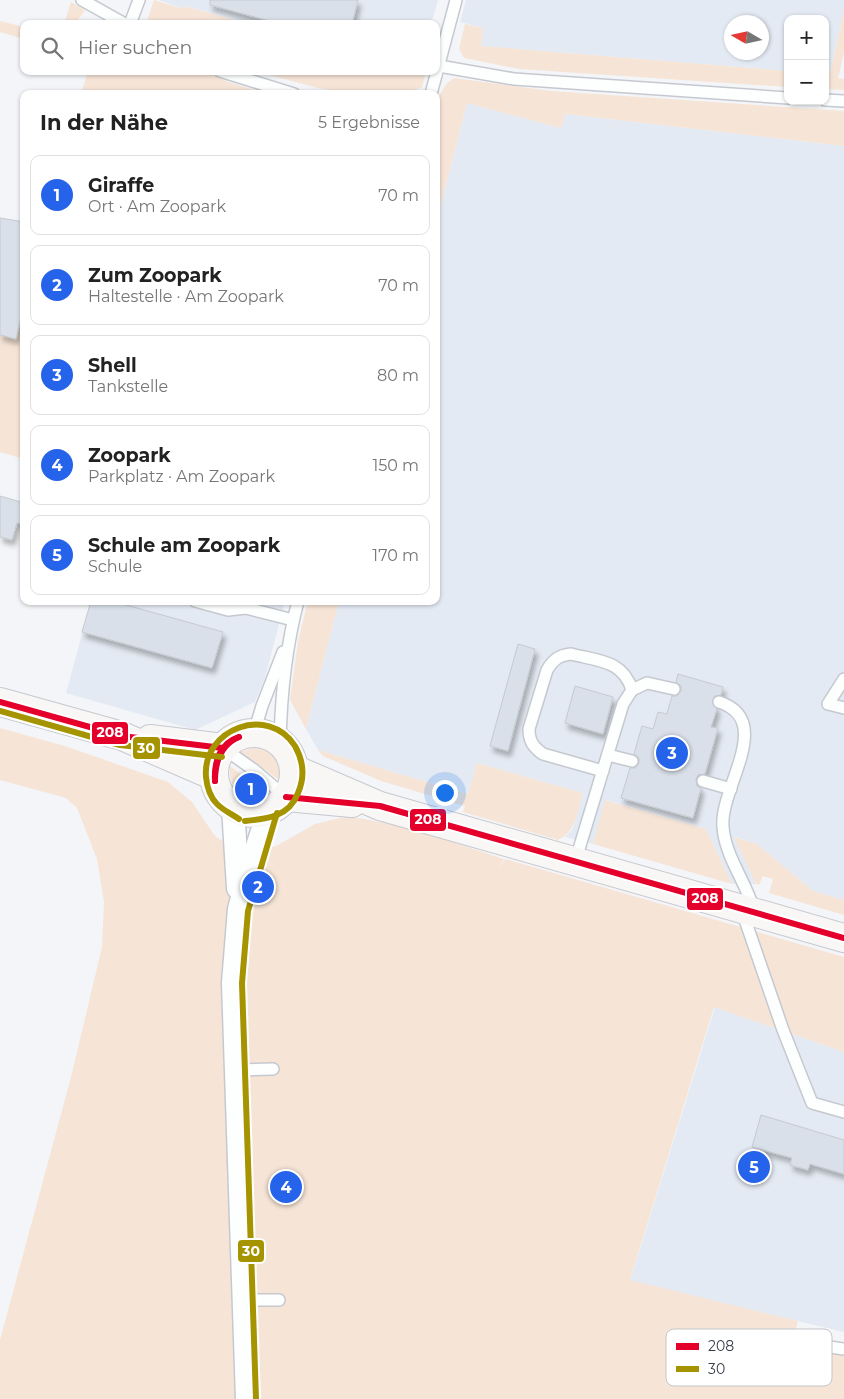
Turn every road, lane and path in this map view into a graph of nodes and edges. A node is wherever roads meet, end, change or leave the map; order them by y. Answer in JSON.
{"nodes":[{"id":1,"x":82,"y":0,"type":"edge"},
{"id":2,"x":139,"y":0,"type":"edge"},
{"id":3,"x":456,"y":0,"type":"edge"},
{"id":4,"x":118,"y":20,"type":"edge"},
{"id":5,"x":132,"y":20,"type":"edge"},
{"id":6,"x":440,"y":48,"type":"edge"},
{"id":7,"x":440,"y":66,"type":"edge"},
{"id":8,"x":228,"y":75,"type":"edge"},
{"id":9,"x":436,"y":75,"type":"edge"},
{"id":10,"x":280,"y":90,"type":"edge"},
{"id":11,"x":432,"y":90,"type":"edge"},
{"id":12,"x":784,"y":98,"type":"edge"},
{"id":13,"x":829,"y":100,"type":"edge"},
{"id":14,"x":844,"y":102,"type":"edge"},
{"id":15,"x":210,"y":605,"type":"edge"},
{"id":16,"x":244,"y":605,"type":"edge"},
{"id":17,"x":250,"y":605,"type":"edge"},
{"id":18,"x":297,"y":605,"type":"edge"},
{"id":19,"x":293,"y":620,"type":"junction"},
{"id":20,"x":288,"y":639,"type":"junction"},
{"id":21,"x":844,"y":679,"type":"edge"},
{"id":22,"x":674,"y":689,"type":"dead end"},
{"id":23,"x":632,"y":690,"type":"junction"},
{"id":24,"x":0,"y":702,"type":"edge"},
{"id":25,"x":719,"y":702,"type":"dead end"},
{"id":26,"x":844,"y":708,"type":"edge"},
{"id":27,"x":254,"y":733,"type":"junction"},
{"id":28,"x":122,"y":736,"type":"junction"},
{"id":29,"x":280,"y":742,"type":"junction"},
{"id":30,"x":223,"y":748,"type":"junction"},
{"id":31,"x":608,"y":755,"type":"junction"},
{"id":32,"x":632,"y":761,"type":"dead end"},
{"id":33,"x":294,"y":769,"type":"junction"},
{"id":34,"x":603,"y":771,"type":"junction"},
{"id":35,"x":214,"y":776,"type":"junction"},
{"id":36,"x":703,"y":781,"type":"dead end"},
{"id":37,"x":731,"y":789,"type":"junction"},
{"id":38,"x":278,"y":804,"type":"junction"},
{"id":39,"x":380,"y":806,"type":"junction"},
{"id":40,"x":233,"y":807,"type":"junction"},
{"id":41,"x":575,"y":863,"type":"junction"},
{"id":42,"x":239,"y":909,"type":"junction"},
{"id":43,"x":749,"y":912,"type":"junction"},
{"id":44,"x":844,"y":938,"type":"edge"},
{"id":45,"x":273,"y":1069,"type":"dead end"},
{"id":46,"x":236,"y":1070,"type":"junction"},
{"id":47,"x":844,"y":1112,"type":"edge"},
{"id":48,"x":244,"y":1300,"type":"junction"},
{"id":49,"x":279,"y":1300,"type":"dead end"},
{"id":50,"x":247,"y":1399,"type":"edge"}],
"edges":[{"from":1,"to":4,"type":"lane"},
{"from":2,"to":5,"type":"lane"},
{"from":3,"to":6,"type":"lane"},
{"from":7,"to":12,"type":"lane"},
{"from":8,"to":10,"type":"lane"},
{"from":9,"to":11,"type":"lane"},
{"from":13,"to":14,"type":"lane"},
{"from":15,"to":16,"type":"lane"},
{"from":17,"to":19,"type":"lane"},
{"from":18,"to":19,"type":"lane"},
{"from":19,"to":20,"type":"lane"},
{"from":20,"to":27,"type":"lane"},
{"from":20,"to":29,"type":"lane"},
{"from":21,"to":26,"type":"lane"},
{"from":22,"to":23,"type":"lane"},
{"from":23,"to":31,"type":"lane"},
{"from":23,"to":34,"type":"lane"},
{"from":24,"to":28,"type":"main road"},
{"from":25,"to":37,"type":"lane"},
{"from":27,"to":29,"type":"main road"},
{"from":27,"to":30,"type":"main road"},
{"from":28,"to":30,"type":"main road"},
{"from":28,"to":35,"type":"main road"},
{"from":29,"to":33,"type":"main road"},
{"from":30,"to":35,"type":"main road"},
{"from":30,"to":38,"type":"lane"},
{"from":31,"to":32,"type":"lane"},
{"from":31,"to":34,"type":"lane"},
{"from":33,"to":38,"type":"main road"},
{"from":33,"to":39,"type":"main road"},
{"from":34,"to":41,"type":"lane"},
{"from":35,"to":40,"type":"main road"},
{"from":36,"to":37,"type":"lane"},
{"from":37,"to":43,"type":"lane"},
{"from":38,"to":39,"type":"main road"},
{"from":38,"to":40,"type":"main road"},
{"from":38,"to":42,"type":"street"},
{"from":39,"to":41,"type":"main road"},
{"from":40,"to":42,"type":"street"},
{"from":41,"to":43,"type":"main road"},
{"from":42,"to":46,"type":"street"},
{"from":43,"to":44,"type":"main road"},
{"from":43,"to":47,"type":"lane"},
{"from":45,"to":46,"type":"lane"},
{"from":46,"to":48,"type":"street"},
{"from":48,"to":49,"type":"lane"},
{"from":48,"to":50,"type":"street"}]}
